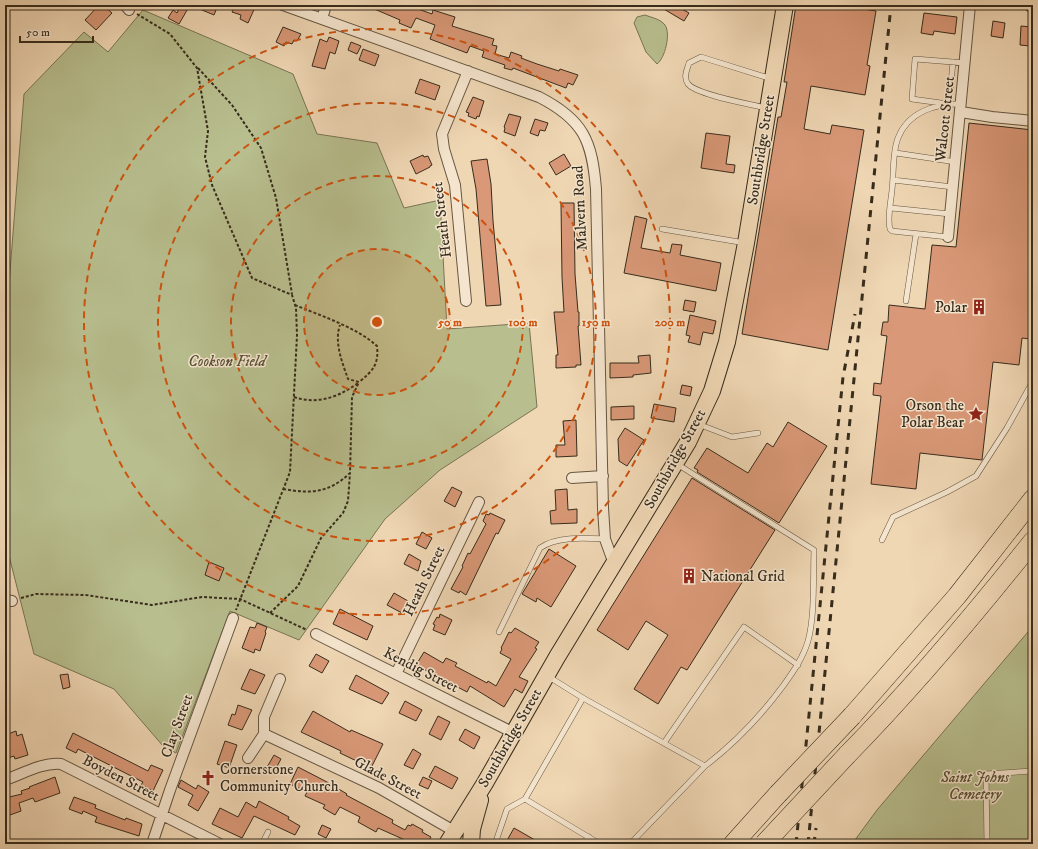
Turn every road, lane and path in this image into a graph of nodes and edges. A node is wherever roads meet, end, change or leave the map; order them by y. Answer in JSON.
{"nodes":[{"id":1,"x":283,"y":5,"type":"edge"},
{"id":2,"x":326,"y":5,"type":"edge"},
{"id":3,"x":785,"y":5,"type":"edge"},
{"id":4,"x":970,"y":5,"type":"edge"},
{"id":5,"x":127,"y":7,"type":"edge"},
{"id":6,"x":322,"y":19,"type":"junction"},
{"id":7,"x":953,"y":62,"type":"junction"},
{"id":8,"x":966,"y":63,"type":"junction"},
{"id":9,"x":197,"y":68,"type":"junction"},
{"id":10,"x":468,"y":70,"type":"junction"},
{"id":11,"x":773,"y":79,"type":"junction"},
{"id":12,"x":947,"y":104,"type":"junction"},
{"id":13,"x":962,"y":108,"type":"junction"},
{"id":14,"x":768,"y":109,"type":"junction"},
{"id":15,"x":1033,"y":121,"type":"edge"},
{"id":16,"x":896,"y":153,"type":"junction"},
{"id":17,"x":956,"y":162,"type":"junction"},
{"id":18,"x":893,"y":180,"type":"junction"},
{"id":19,"x":953,"y":187,"type":"junction"},
{"id":20,"x":891,"y":208,"type":"junction"},
{"id":21,"x":950,"y":214,"type":"junction"},
{"id":22,"x":662,"y":228,"type":"dead end"},
{"id":23,"x":916,"y":234,"type":"junction"},
{"id":24,"x":948,"y":237,"type":"joint"},
{"id":25,"x":746,"y":243,"type":"junction"},
{"id":26,"x":292,"y":295,"type":"junction"},
{"id":27,"x":466,"y":301,"type":"dead end"},
{"id":28,"x":906,"y":301,"type":"dead end"},
{"id":29,"x":295,"y":305,"type":"junction"},
{"id":30,"x":340,"y":325,"type":"junction"},
{"id":31,"x":1033,"y":381,"type":"edge"},
{"id":32,"x":359,"y":382,"type":"junction"},
{"id":33,"x":294,"y":397,"type":"junction"},
{"id":34,"x":697,"y":423,"type":"junction"},
{"id":35,"x":758,"y":433,"type":"dead end"},
{"id":36,"x":675,"y":463,"type":"junction"},
{"id":37,"x":350,"y":473,"type":"junction"},
{"id":38,"x":603,"y":476,"type":"junction"},
{"id":39,"x":572,"y":478,"type":"dead end"},
{"id":40,"x":283,"y":489,"type":"junction"},
{"id":41,"x":1033,"y":499,"type":"edge"},
{"id":42,"x":480,"y":502,"type":"dead end"},
{"id":43,"x":605,"y":539,"type":"junction"},
{"id":44,"x":882,"y":540,"type":"dead end"},
{"id":45,"x":1033,"y":541,"type":"edge"},
{"id":46,"x":614,"y":564,"type":"junction"},
{"id":47,"x":240,"y":599,"type":"junction"},
{"id":48,"x":9,"y":600,"type":"edge"},
{"id":49,"x":270,"y":613,"type":"junction"},
{"id":50,"x":233,"y":618,"type":"joint"},
{"id":51,"x":499,"y":632,"type":"dead end"},
{"id":52,"x":316,"y":634,"type":"joint"},
{"id":53,"x":798,"y":665,"type":"junction"},
{"id":54,"x":396,"y":674,"type":"junction"},
{"id":55,"x":546,"y":676,"type":"junction"},
{"id":56,"x":280,"y":679,"type":"dead end"},
{"id":57,"x":583,"y":698,"type":"junction"},
{"id":58,"x":514,"y":733,"type":"junction"},
{"id":59,"x":264,"y":734,"type":"junction"},
{"id":60,"x":664,"y":743,"type":"junction"},
{"id":61,"x":248,"y":758,"type":"dead end"},
{"id":62,"x":705,"y":766,"type":"junction"},
{"id":63,"x":1033,"y":772,"type":"edge"},
{"id":64,"x":5,"y":780,"type":"edge"},
{"id":65,"x":485,"y":783,"type":"junction"},
{"id":66,"x":525,"y":799,"type":"junction"},
{"id":67,"x":162,"y":815,"type":"junction"},
{"id":68,"x":268,"y":832,"type":"dead end"},
{"id":69,"x":589,"y":837,"type":"junction"},
{"id":70,"x":453,"y":840,"type":"edge"},
{"id":71,"x":152,"y":844,"type":"edge"},
{"id":72,"x":220,"y":844,"type":"edge"},
{"id":73,"x":262,"y":844,"type":"edge"},
{"id":74,"x":471,"y":844,"type":"edge"},
{"id":75,"x":495,"y":844,"type":"edge"},
{"id":76,"x":583,"y":844,"type":"edge"},
{"id":77,"x":600,"y":844,"type":"edge"},
{"id":78,"x":630,"y":844,"type":"edge"},
{"id":79,"x":732,"y":844,"type":"edge"},
{"id":80,"x":764,"y":844,"type":"edge"},
{"id":81,"x":987,"y":844,"type":"edge"}],
"edges":[{"from":1,"to":6,"type":"street","name":"Malvern Road"},
{"from":2,"to":6,"type":"street"},
{"from":3,"to":11,"type":"main road","name":"Southbridge Street"},
{"from":4,"to":8,"type":"street","name":"Walcott Street"},
{"from":5,"to":9,"type":"path"},
{"from":6,"to":10,"type":"street","name":"Malvern Road"},
{"from":7,"to":8,"type":"lane"},
{"from":7,"to":12,"type":"lane"},
{"from":7,"to":12,"type":"lane"},
{"from":8,"to":13,"type":"street","name":"Walcott Street"},
{"from":9,"to":26,"type":"path"},
{"from":9,"to":26,"type":"path"},
{"from":10,"to":27,"type":"street","name":"Heath Street"},
{"from":10,"to":38,"type":"street","name":"Malvern Road"},
{"from":11,"to":14,"type":"main road","name":"Southbridge Street"},
{"from":11,"to":14,"type":"lane"},
{"from":12,"to":13,"type":"lane"},
{"from":12,"to":16,"type":"lane"},
{"from":13,"to":15,"type":"street"},
{"from":13,"to":17,"type":"street","name":"Walcott Street"},
{"from":14,"to":25,"type":"main road","name":"Southbridge Street"},
{"from":16,"to":17,"type":"lane"},
{"from":16,"to":18,"type":"lane"},
{"from":17,"to":19,"type":"street","name":"Walcott Street"},
{"from":18,"to":19,"type":"lane"},
{"from":18,"to":20,"type":"lane"},
{"from":19,"to":21,"type":"street","name":"Walcott Street"},
{"from":20,"to":21,"type":"lane"},
{"from":20,"to":23,"type":"lane"},
{"from":21,"to":24,"type":"street","name":"Walcott Street"},
{"from":22,"to":25,"type":"lane"},
{"from":23,"to":24,"type":"lane"},
{"from":23,"to":28,"type":"lane"},
{"from":25,"to":34,"type":"main road","name":"Southbridge Street"},
{"from":26,"to":29,"type":"path"},
{"from":29,"to":30,"type":"path"},
{"from":29,"to":33,"type":"path"},
{"from":30,"to":32,"type":"path"},
{"from":30,"to":32,"type":"path"},
{"from":31,"to":44,"type":"lane"},
{"from":32,"to":33,"type":"path"},
{"from":32,"to":37,"type":"path"},
{"from":33,"to":40,"type":"path"},
{"from":34,"to":35,"type":"lane"},
{"from":34,"to":36,"type":"main road","name":"Southbridge Street"},
{"from":36,"to":46,"type":"main road","name":"Southbridge Street"},
{"from":36,"to":53,"type":"lane"},
{"from":37,"to":40,"type":"path"},
{"from":37,"to":49,"type":"path"},
{"from":38,"to":39,"type":"street"},
{"from":38,"to":43,"type":"street","name":"Malvern Road"},
{"from":40,"to":47,"type":"path"},
{"from":41,"to":79,"type":"highway","bridge":true},
{"from":42,"to":54,"type":"street","name":"Heath Street"},
{"from":43,"to":46,"type":"street","name":"Malvern Road"},
{"from":43,"to":51,"type":"lane"},
{"from":45,"to":80,"type":"highway","bridge":true},
{"from":46,"to":55,"type":"main road","name":"Southbridge Street"},
{"from":47,"to":48,"type":"path"},
{"from":47,"to":49,"type":"path"},
{"from":47,"to":50,"type":"path"},
{"from":49,"to":52,"type":"path"},
{"from":50,"to":67,"type":"street","name":"Clay Street"},
{"from":52,"to":54,"type":"street","name":"Kendig Street"},
{"from":53,"to":60,"type":"lane"},
{"from":53,"to":62,"type":"lane"},
{"from":54,"to":58,"type":"street","name":"Kendig Street"},
{"from":55,"to":57,"type":"lane"},
{"from":55,"to":58,"type":"main road","name":"Southbridge Street"},
{"from":56,"to":59,"type":"street"},
{"from":57,"to":60,"type":"lane"},
{"from":57,"to":66,"type":"lane"},
{"from":58,"to":65,"type":"main road","name":"Southbridge Street"},
{"from":59,"to":61,"type":"street"},
{"from":59,"to":70,"type":"street","name":"Glade Street"},
{"from":60,"to":62,"type":"lane"},
{"from":62,"to":78,"type":"lane"},
{"from":63,"to":81,"type":"lane"},
{"from":64,"to":67,"type":"street","name":"Boyden Street"},
{"from":65,"to":70,"type":"main road","name":"Southbridge Street"},
{"from":65,"to":74,"type":"main road"},
{"from":66,"to":69,"type":"lane"},
{"from":66,"to":75,"type":"lane"},
{"from":67,"to":71,"type":"street","name":"Clay Street"},
{"from":67,"to":72,"type":"street","name":"Boyden Street"},
{"from":68,"to":73,"type":"lane"},
{"from":69,"to":76,"type":"lane"},
{"from":69,"to":77,"type":"lane"}]}
